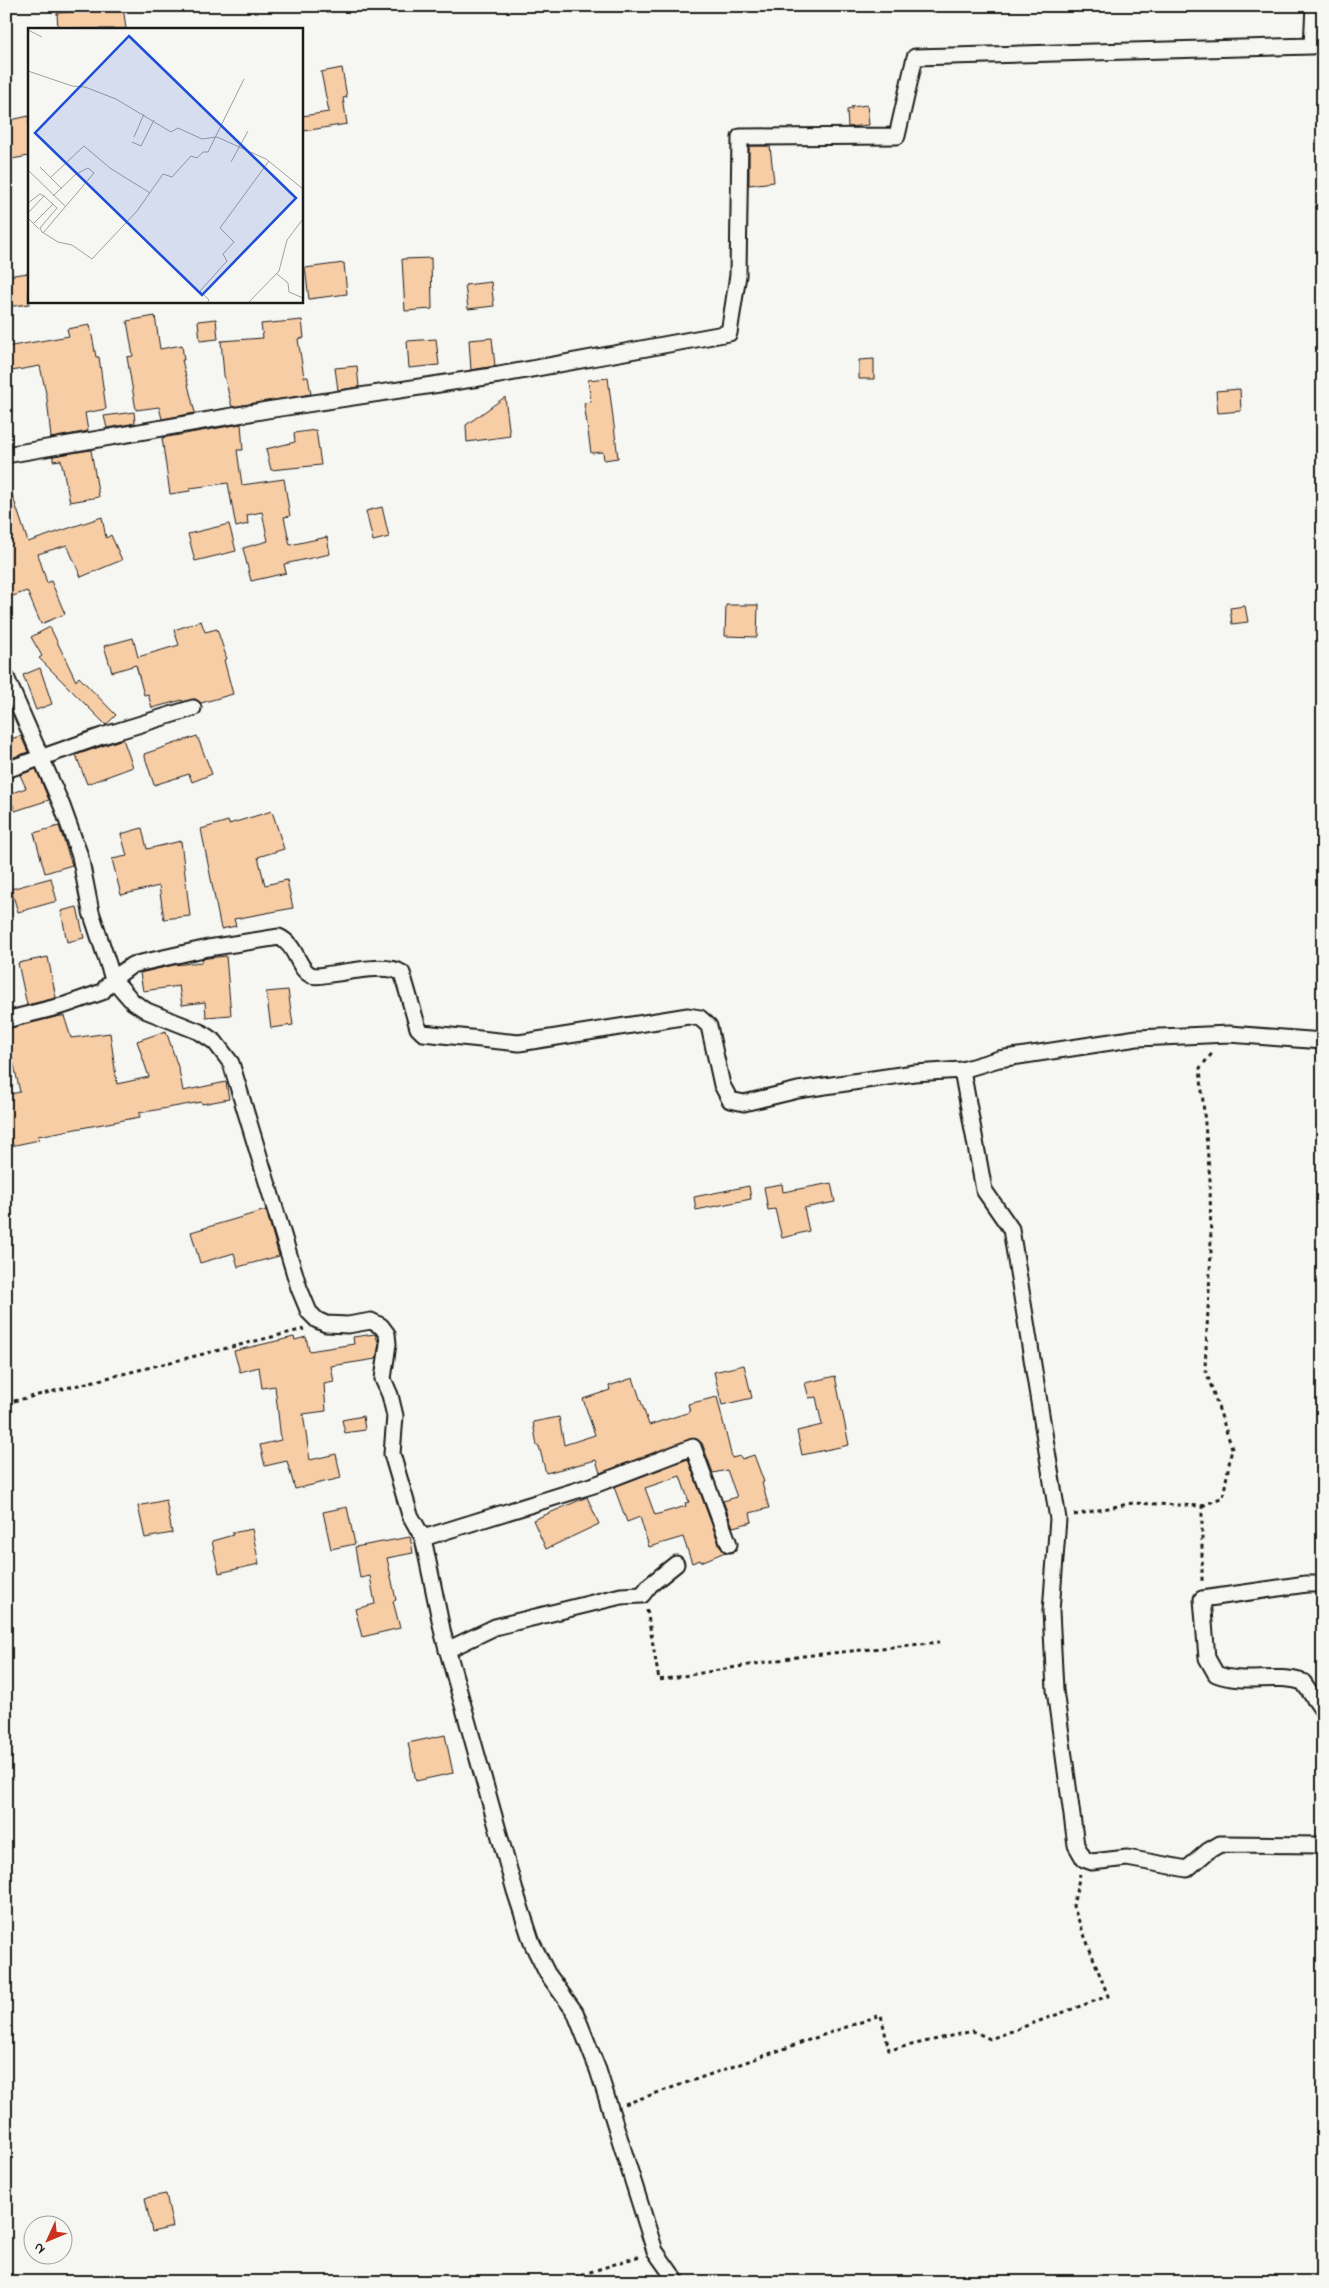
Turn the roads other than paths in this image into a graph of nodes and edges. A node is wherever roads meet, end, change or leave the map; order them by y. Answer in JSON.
{"nodes":[{"id":1,"x":1314,"y":6,"type":"edge"},
{"id":2,"x":6,"y":455,"type":"edge"},
{"id":3,"x":6,"y":677,"type":"edge"},
{"id":4,"x":192,"y":708,"type":"dead end"},
{"id":5,"x":41,"y":758,"type":"junction"},
{"id":6,"x":6,"y":770,"type":"edge"},
{"id":7,"x":113,"y":979,"type":"junction"},
{"id":8,"x":6,"y":1020,"type":"edge"},
{"id":9,"x":1323,"y":1041,"type":"edge"},
{"id":10,"x":962,"y":1070,"type":"junction"},
{"id":11,"x":422,"y":1538,"type":"junction"},
{"id":12,"x":730,"y":1544,"type":"dead end"},
{"id":13,"x":676,"y":1564,"type":"dead end"},
{"id":14,"x":1323,"y":1584,"type":"edge"},
{"id":15,"x":447,"y":1650,"type":"junction"},
{"id":16,"x":1323,"y":1711,"type":"edge"},
{"id":17,"x":1323,"y":1845,"type":"edge"},
{"id":18,"x":677,"y":2282,"type":"edge"}],
"edges":[{"from":1,"to":2,"type":"street"},
{"from":3,"to":5,"type":"street"},
{"from":4,"to":5,"type":"street"},
{"from":5,"to":6,"type":"street"},
{"from":5,"to":7,"type":"street"},
{"from":7,"to":8,"type":"street"},
{"from":7,"to":10,"type":"street"},
{"from":7,"to":11,"type":"street"},
{"from":9,"to":10,"type":"street"},
{"from":10,"to":17,"type":"street"},
{"from":11,"to":12,"type":"street"},
{"from":11,"to":15,"type":"street"},
{"from":13,"to":15,"type":"street"},
{"from":14,"to":16,"type":"street"},
{"from":15,"to":18,"type":"street"}]}
